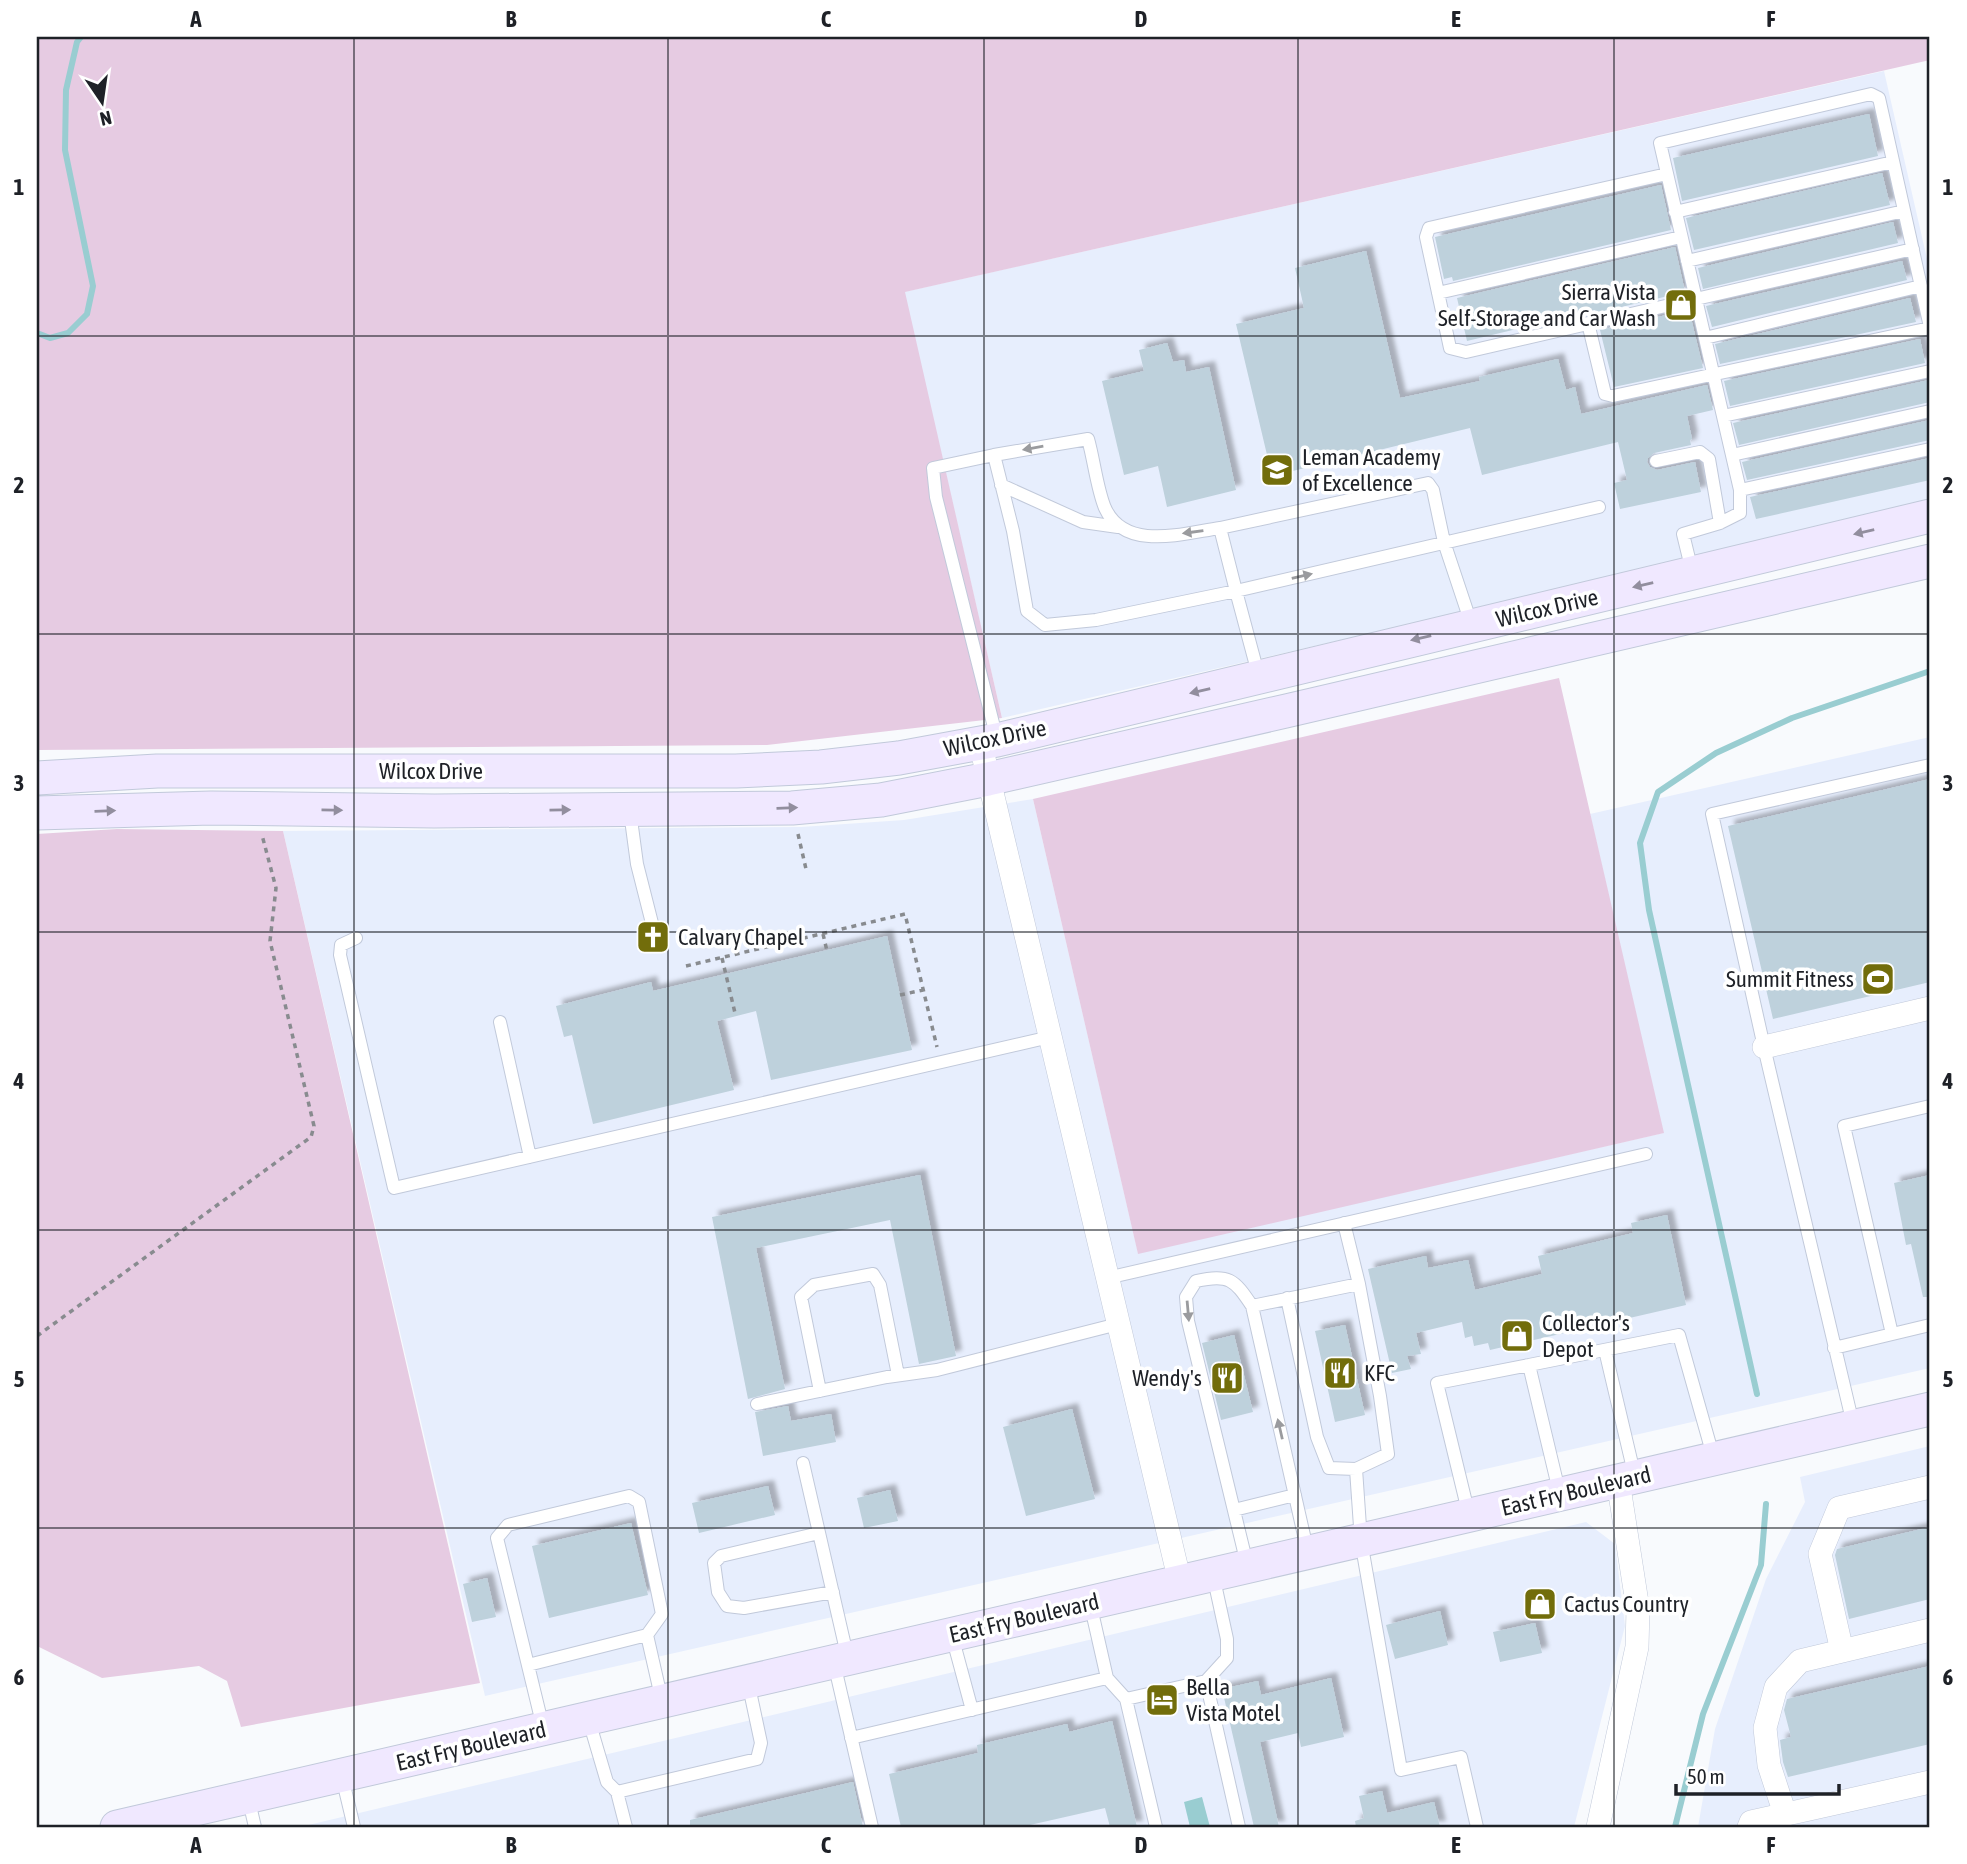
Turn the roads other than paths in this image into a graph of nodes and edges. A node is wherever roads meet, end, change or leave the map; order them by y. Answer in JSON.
{"nodes":[{"id":1,"x":1893,"y":162,"type":"junction"},
{"id":2,"x":1667,"y":174,"type":"junction"},
{"id":3,"x":1675,"y":212,"type":"junction"},
{"id":4,"x":1904,"y":212,"type":"junction"},
{"id":5,"x":1681,"y":237,"type":"junction"},
{"id":6,"x":1913,"y":249,"type":"junction"},
{"id":7,"x":1687,"y":261,"type":"junction"},
{"id":8,"x":1921,"y":286,"type":"junction"},
{"id":9,"x":1438,"y":293,"type":"junction"},
{"id":10,"x":1695,"y":299,"type":"junction"},
{"id":11,"x":1588,"y":323,"type":"junction"},
{"id":12,"x":1930,"y":327,"type":"edge"},
{"id":13,"x":1705,"y":338,"type":"junction"},
{"id":14,"x":1930,"y":371,"type":"edge"},
{"id":15,"x":1713,"y":375,"type":"junction"},
{"id":16,"x":1930,"y":411,"type":"edge"},
{"id":17,"x":1723,"y":416,"type":"junction"},
{"id":18,"x":1930,"y":449,"type":"edge"},
{"id":19,"x":994,"y":455,"type":"junction"},
{"id":20,"x":1732,"y":455,"type":"junction"},
{"id":21,"x":1656,"y":461,"type":"dead end"},
{"id":22,"x":1001,"y":485,"type":"junction"},
{"id":23,"x":1740,"y":491,"type":"junction"},
{"id":24,"x":1599,"y":507,"type":"dead end"},
{"id":25,"x":1930,"y":516,"type":"edge"},
{"id":26,"x":1720,"y":523,"type":"junction"},
{"id":27,"x":1118,"y":527,"type":"junction"},
{"id":28,"x":1220,"y":528,"type":"junction"},
{"id":29,"x":1444,"y":542,"type":"junction"},
{"id":30,"x":1930,"y":561,"type":"edge"},
{"id":31,"x":1692,"y":573,"type":"junction"},
{"id":32,"x":1236,"y":591,"type":"junction"},
{"id":33,"x":1472,"y":626,"type":"junction"},
{"id":34,"x":1259,"y":677,"type":"junction"},
{"id":35,"x":989,"y":741,"type":"junction"},
{"id":36,"x":1930,"y":765,"type":"edge"},
{"id":37,"x":37,"y":778,"type":"edge"},
{"id":38,"x":988,"y":779,"type":"junction"},
{"id":39,"x":629,"y":809,"type":"junction"},
{"id":40,"x":37,"y":813,"type":"edge"},
{"id":41,"x":655,"y":935,"type":"dead end"},
{"id":42,"x":356,"y":938,"type":"dead end"},
{"id":43,"x":1930,"y":1008,"type":"edge"},
{"id":44,"x":500,"y":1022,"type":"dead end"},
{"id":45,"x":1050,"y":1037,"type":"junction"},
{"id":46,"x":1763,"y":1046,"type":"junction"},
{"id":47,"x":1930,"y":1106,"type":"edge"},
{"id":48,"x":1646,"y":1154,"type":"dead end"},
{"id":49,"x":530,"y":1157,"type":"junction"},
{"id":50,"x":1344,"y":1223,"type":"junction"},
{"id":51,"x":1202,"y":1256,"type":"junction"},
{"id":52,"x":1107,"y":1278,"type":"junction"},
{"id":53,"x":1207,"y":1279,"type":"junction"},
{"id":54,"x":1359,"y":1284,"type":"junction"},
{"id":55,"x":1287,"y":1298,"type":"junction"},
{"id":56,"x":1252,"y":1306,"type":"junction"},
{"id":57,"x":1118,"y":1324,"type":"junction"},
{"id":58,"x":1930,"y":1325,"type":"edge"},
{"id":59,"x":1892,"y":1334,"type":"junction"},
{"id":60,"x":1834,"y":1348,"type":"junction"},
{"id":61,"x":1605,"y":1350,"type":"junction"},
{"id":62,"x":1529,"y":1365,"type":"junction"},
{"id":63,"x":898,"y":1375,"type":"junction"},
{"id":64,"x":820,"y":1391,"type":"junction"},
{"id":65,"x":757,"y":1404,"type":"dead end"},
{"id":66,"x":1930,"y":1409,"type":"edge"},
{"id":67,"x":1853,"y":1427,"type":"junction"},
{"id":68,"x":1714,"y":1459,"type":"junction"},
{"id":69,"x":803,"y":1463,"type":"dead end"},
{"id":70,"x":1356,"y":1469,"type":"junction"},
{"id":71,"x":1627,"y":1479,"type":"junction"},
{"id":72,"x":1930,"y":1487,"type":"edge"},
{"id":73,"x":1295,"y":1495,"type":"junction"},
{"id":74,"x":1560,"y":1495,"type":"junction"},
{"id":75,"x":1234,"y":1510,"type":"junction"},
{"id":76,"x":1469,"y":1516,"type":"junction"},
{"id":77,"x":820,"y":1532,"type":"junction"},
{"id":78,"x":1361,"y":1541,"type":"junction"},
{"id":79,"x":1308,"y":1553,"type":"junction"},
{"id":80,"x":1247,"y":1567,"type":"junction"},
{"id":81,"x":1213,"y":1575,"type":"junction"},
{"id":82,"x":1180,"y":1582,"type":"junction"},
{"id":83,"x":833,"y":1592,"type":"junction"},
{"id":84,"x":1090,"y":1603,"type":"junction"},
{"id":85,"x":1930,"y":1630,"type":"edge"},
{"id":86,"x":647,"y":1634,"type":"junction"},
{"id":87,"x":952,"y":1635,"type":"junction"},
{"id":88,"x":1842,"y":1651,"type":"junction"},
{"id":89,"x":841,"y":1660,"type":"junction"},
{"id":90,"x":528,"y":1665,"type":"junction"},
{"id":91,"x":1107,"y":1678,"type":"junction"},
{"id":92,"x":1206,"y":1681,"type":"junction"},
{"id":93,"x":748,"y":1682,"type":"junction"},
{"id":94,"x":1126,"y":1699,"type":"junction"},
{"id":95,"x":662,"y":1702,"type":"junction"},
{"id":96,"x":972,"y":1710,"type":"junction"},
{"id":97,"x":589,"y":1719,"type":"junction"},
{"id":98,"x":543,"y":1729,"type":"junction"},
{"id":99,"x":851,"y":1738,"type":"junction"},
{"id":100,"x":341,"y":1775,"type":"junction"},
{"id":101,"x":1930,"y":1782,"type":"edge"},
{"id":102,"x":617,"y":1792,"type":"junction"},
{"id":103,"x":251,"y":1812,"type":"edge"},
{"id":104,"x":1786,"y":1814,"type":"junction"},
{"id":105,"x":186,"y":1819,"type":"edge"},
{"id":106,"x":117,"y":1827,"type":"edge"},
{"id":107,"x":354,"y":1827,"type":"edge"},
{"id":108,"x":626,"y":1827,"type":"edge"},
{"id":109,"x":872,"y":1827,"type":"edge"},
{"id":110,"x":1156,"y":1827,"type":"edge"},
{"id":111,"x":1239,"y":1827,"type":"edge"},
{"id":112,"x":1477,"y":1827,"type":"edge"},
{"id":113,"x":1598,"y":1827,"type":"edge"},
{"id":114,"x":1749,"y":1827,"type":"edge"}],
"edges":[{"from":1,"to":2,"type":"lane"},
{"from":1,"to":3,"type":"lane"},
{"from":1,"to":4,"type":"lane"},
{"from":2,"to":3,"type":"lane"},
{"from":2,"to":9,"type":"lane"},
{"from":3,"to":5,"type":"lane"},
{"from":4,"to":6,"type":"lane"},
{"from":4,"to":7,"type":"lane"},
{"from":5,"to":7,"type":"lane"},
{"from":5,"to":9,"type":"lane"},
{"from":6,"to":8,"type":"lane"},
{"from":6,"to":10,"type":"lane"},
{"from":7,"to":10,"type":"lane"},
{"from":8,"to":12,"type":"lane"},
{"from":8,"to":13,"type":"lane"},
{"from":9,"to":11,"type":"lane"},
{"from":10,"to":11,"type":"lane"},
{"from":10,"to":13,"type":"lane"},
{"from":11,"to":15,"type":"lane"},
{"from":12,"to":15,"type":"lane"},
{"from":13,"to":15,"type":"lane"},
{"from":14,"to":17,"type":"lane"},
{"from":15,"to":17,"type":"lane"},
{"from":16,"to":20,"type":"lane"},
{"from":17,"to":20,"type":"lane"},
{"from":18,"to":23,"type":"lane"},
{"from":19,"to":22,"type":"lane"},
{"from":27,"to":19,"type":"lane","one_way":true},
{"from":19,"to":35,"type":"lane"},
{"from":20,"to":23,"type":"lane"},
{"from":21,"to":26,"type":"lane"},
{"from":22,"to":27,"type":"lane"},
{"from":22,"to":32,"type":"lane"},
{"from":23,"to":26,"type":"lane"},
{"from":24,"to":29,"type":"lane"},
{"from":25,"to":31,"type":"street","name":"Wilcox Drive","one_way":true},
{"from":26,"to":31,"type":"lane"},
{"from":28,"to":27,"type":"lane","one_way":true},
{"from":28,"to":29,"type":"lane"},
{"from":28,"to":32,"type":"lane"},
{"from":32,"to":29,"type":"lane","one_way":true},
{"from":29,"to":33,"type":"lane"},
{"from":30,"to":38,"type":"street","name":"Wilcox Drive"},
{"from":31,"to":33,"type":"street","name":"Wilcox Drive","one_way":true},
{"from":32,"to":34,"type":"lane"},
{"from":33,"to":34,"type":"street","name":"Wilcox Drive","one_way":true},
{"from":34,"to":35,"type":"street","name":"Wilcox Drive","one_way":true},
{"from":35,"to":37,"type":"street","name":"Wilcox Drive"},
{"from":35,"to":38,"type":"street"},
{"from":36,"to":46,"type":"lane"},
{"from":39,"to":38,"type":"street","name":"Wilcox Drive","one_way":true},
{"from":38,"to":45,"type":"street"},
{"from":40,"to":39,"type":"street","name":"Wilcox Drive","one_way":true},
{"from":39,"to":41,"type":"lane"},
{"from":42,"to":49,"type":"lane"},
{"from":43,"to":46,"type":"street"},
{"from":44,"to":49,"type":"lane"},
{"from":45,"to":49,"type":"lane"},
{"from":45,"to":52,"type":"street"},
{"from":46,"to":60,"type":"lane"},
{"from":47,"to":59,"type":"lane"},
{"from":48,"to":50,"type":"lane"},
{"from":50,"to":51,"type":"lane"},
{"from":50,"to":54,"type":"lane"},
{"from":51,"to":52,"type":"lane"},
{"from":51,"to":53,"type":"lane"},
{"from":52,"to":57,"type":"street"},
{"from":53,"to":56,"type":"lane"},
{"from":53,"to":75,"type":"lane","one_way":true},
{"from":54,"to":55,"type":"lane"},
{"from":54,"to":70,"type":"lane"},
{"from":55,"to":56,"type":"lane"},
{"from":55,"to":70,"type":"lane"},
{"from":73,"to":56,"type":"lane","one_way":true},
{"from":57,"to":63,"type":"lane"},
{"from":57,"to":82,"type":"street"},
{"from":58,"to":59,"type":"lane"},
{"from":59,"to":60,"type":"lane"},
{"from":60,"to":67,"type":"lane"},
{"from":61,"to":62,"type":"lane"},
{"from":61,"to":68,"type":"lane"},
{"from":61,"to":71,"type":"lane"},
{"from":62,"to":74,"type":"lane"},
{"from":62,"to":76,"type":"lane"},
{"from":63,"to":64,"type":"lane"},
{"from":63,"to":64,"type":"lane"},
{"from":64,"to":65,"type":"lane"},
{"from":66,"to":67,"type":"street","name":"East Fry Boulevard"},
{"from":67,"to":68,"type":"street","name":"East Fry Boulevard"},
{"from":68,"to":71,"type":"street","name":"East Fry Boulevard"},
{"from":69,"to":77,"type":"lane"},
{"from":70,"to":78,"type":"lane"},
{"from":71,"to":74,"type":"street","name":"East Fry Boulevard"},
{"from":71,"to":113,"type":"street"},
{"from":72,"to":88,"type":"street"},
{"from":73,"to":75,"type":"lane"},
{"from":73,"to":79,"type":"lane"},
{"from":74,"to":76,"type":"street","name":"East Fry Boulevard"},
{"from":75,"to":80,"type":"lane"},
{"from":76,"to":78,"type":"street","name":"East Fry Boulevard"},
{"from":77,"to":83,"type":"lane"},
{"from":77,"to":83,"type":"lane"},
{"from":78,"to":79,"type":"street","name":"East Fry Boulevard"},
{"from":78,"to":112,"type":"lane"},
{"from":79,"to":80,"type":"street","name":"East Fry Boulevard"},
{"from":80,"to":81,"type":"street","name":"East Fry Boulevard"},
{"from":81,"to":82,"type":"street","name":"East Fry Boulevard"},
{"from":81,"to":92,"type":"lane"},
{"from":82,"to":84,"type":"street","name":"East Fry Boulevard"},
{"from":83,"to":89,"type":"lane"},
{"from":84,"to":87,"type":"street","name":"East Fry Boulevard"},
{"from":84,"to":91,"type":"lane"},
{"from":85,"to":88,"type":"street"},
{"from":86,"to":90,"type":"lane"},
{"from":86,"to":90,"type":"lane"},
{"from":86,"to":95,"type":"lane"},
{"from":87,"to":89,"type":"street","name":"East Fry Boulevard"},
{"from":87,"to":96,"type":"lane"},
{"from":88,"to":104,"type":"street"},
{"from":89,"to":93,"type":"street","name":"East Fry Boulevard"},
{"from":89,"to":99,"type":"lane"},
{"from":90,"to":98,"type":"lane"},
{"from":91,"to":94,"type":"lane"},
{"from":91,"to":96,"type":"lane"},
{"from":92,"to":94,"type":"lane"},
{"from":92,"to":111,"type":"lane"},
{"from":93,"to":95,"type":"street","name":"East Fry Boulevard"},
{"from":93,"to":102,"type":"lane"},
{"from":94,"to":110,"type":"lane"},
{"from":95,"to":97,"type":"street","name":"East Fry Boulevard"},
{"from":96,"to":99,"type":"lane"},
{"from":97,"to":98,"type":"street","name":"East Fry Boulevard"},
{"from":97,"to":102,"type":"lane"},
{"from":98,"to":100,"type":"street","name":"East Fry Boulevard"},
{"from":99,"to":109,"type":"lane"},
{"from":100,"to":103,"type":"street","name":"East Fry Boulevard"},
{"from":100,"to":107,"type":"lane"},
{"from":101,"to":104,"type":"street"},
{"from":102,"to":108,"type":"lane"},
{"from":103,"to":105,"type":"street","name":"East Fry Boulevard"},
{"from":104,"to":114,"type":"street"},
{"from":105,"to":106,"type":"street","name":"East Fry Boulevard"}]}
